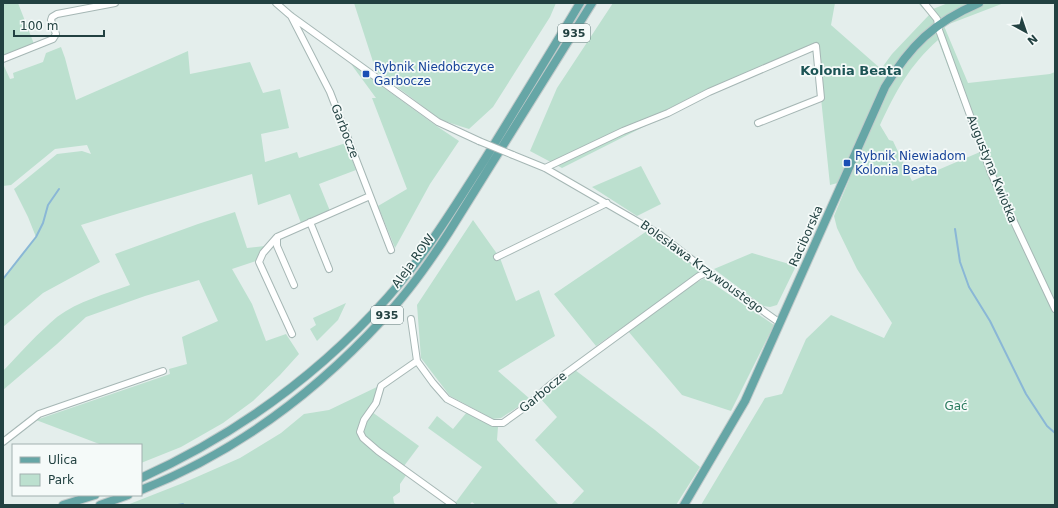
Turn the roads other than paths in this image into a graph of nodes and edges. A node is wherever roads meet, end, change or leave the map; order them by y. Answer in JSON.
{"nodes":[{"id":1,"x":115,"y":3,"type":"edge"},
{"id":2,"x":276,"y":3,"type":"edge"},
{"id":3,"x":580,"y":3,"type":"edge"},
{"id":4,"x":592,"y":3,"type":"edge"},
{"id":5,"x":924,"y":3,"type":"edge"},
{"id":6,"x":978,"y":3,"type":"edge"},
{"id":7,"x":291,"y":16,"type":"junction"},
{"id":8,"x":938,"y":24,"type":"junction"},
{"id":9,"x":3,"y":59,"type":"edge"},
{"id":10,"x":758,"y":123,"type":"dead end"},
{"id":11,"x":544,"y":168,"type":"junction"},
{"id":12,"x":370,"y":196,"type":"junction"},
{"id":13,"x":606,"y":203,"type":"junction"},
{"id":14,"x":310,"y":222,"type":"junction"},
{"id":15,"x":277,"y":237,"type":"junction"},
{"id":16,"x":391,"y":250,"type":"dead end"},
{"id":17,"x":497,"y":257,"type":"dead end"},
{"id":18,"x":329,"y":269,"type":"dead end"},
{"id":19,"x":708,"y":272,"type":"junction"},
{"id":20,"x":294,"y":285,"type":"dead end"},
{"id":21,"x":1055,"y":309,"type":"edge"},
{"id":22,"x":412,"y":318,"type":"dead end"},
{"id":23,"x":780,"y":323,"type":"junction"},
{"id":24,"x":292,"y":334,"type":"dead end"},
{"id":25,"x":417,"y":361,"type":"junction"},
{"id":26,"x":163,"y":371,"type":"dead end"},
{"id":27,"x":3,"y":442,"type":"edge"},
{"id":28,"x":142,"y":478,"type":"edge"},
{"id":29,"x":142,"y":490,"type":"edge"},
{"id":30,"x":92,"y":496,"type":"edge"},
{"id":31,"x":125,"y":496,"type":"edge"},
{"id":32,"x":63,"y":505,"type":"edge"},
{"id":33,"x":100,"y":505,"type":"edge"},
{"id":34,"x":453,"y":505,"type":"edge"},
{"id":35,"x":684,"y":505,"type":"edge"}],
"edges":[{"from":1,"to":9,"type":"street"},
{"from":2,"to":7,"type":"street","name":"Bolesława Krzywoustego"},
{"from":3,"to":28,"type":"main road","name":"Aleja ROW","number":"935"},
{"from":4,"to":29,"type":"main road","name":"Aleja ROW","number":"935"},
{"from":5,"to":8,"type":"street","name":"Augustyna Kwiotka"},
{"from":6,"to":8,"type":"main road","name":"Raciborska"},
{"from":7,"to":11,"type":"street","name":"Bolesława Krzywoustego","bridge":true},
{"from":7,"to":12,"type":"street","name":"Garbocze"},
{"from":8,"to":21,"type":"street","name":"Augustyna Kwiotka"},
{"from":8,"to":23,"type":"main road","name":"Raciborska"},
{"from":10,"to":11,"type":"street"},
{"from":11,"to":13,"type":"street","name":"Bolesława Krzywoustego"},
{"from":12,"to":14,"type":"street"},
{"from":12,"to":16,"type":"street","name":"Garbocze"},
{"from":13,"to":17,"type":"street"},
{"from":13,"to":19,"type":"street","name":"Bolesława Krzywoustego"},
{"from":14,"to":15,"type":"street"},
{"from":14,"to":18,"type":"street"},
{"from":15,"to":20,"type":"street"},
{"from":15,"to":24,"type":"street"},
{"from":19,"to":23,"type":"street","name":"Bolesława Krzywoustego"},
{"from":19,"to":25,"type":"street","name":"Garbocze"},
{"from":22,"to":25,"type":"street","name":"Garbocze"},
{"from":23,"to":35,"type":"main road","name":"Raciborska"},
{"from":25,"to":34,"type":"street"},
{"from":26,"to":27,"type":"street"},
{"from":30,"to":32,"type":"main road"},
{"from":31,"to":33,"type":"main road"}]}
